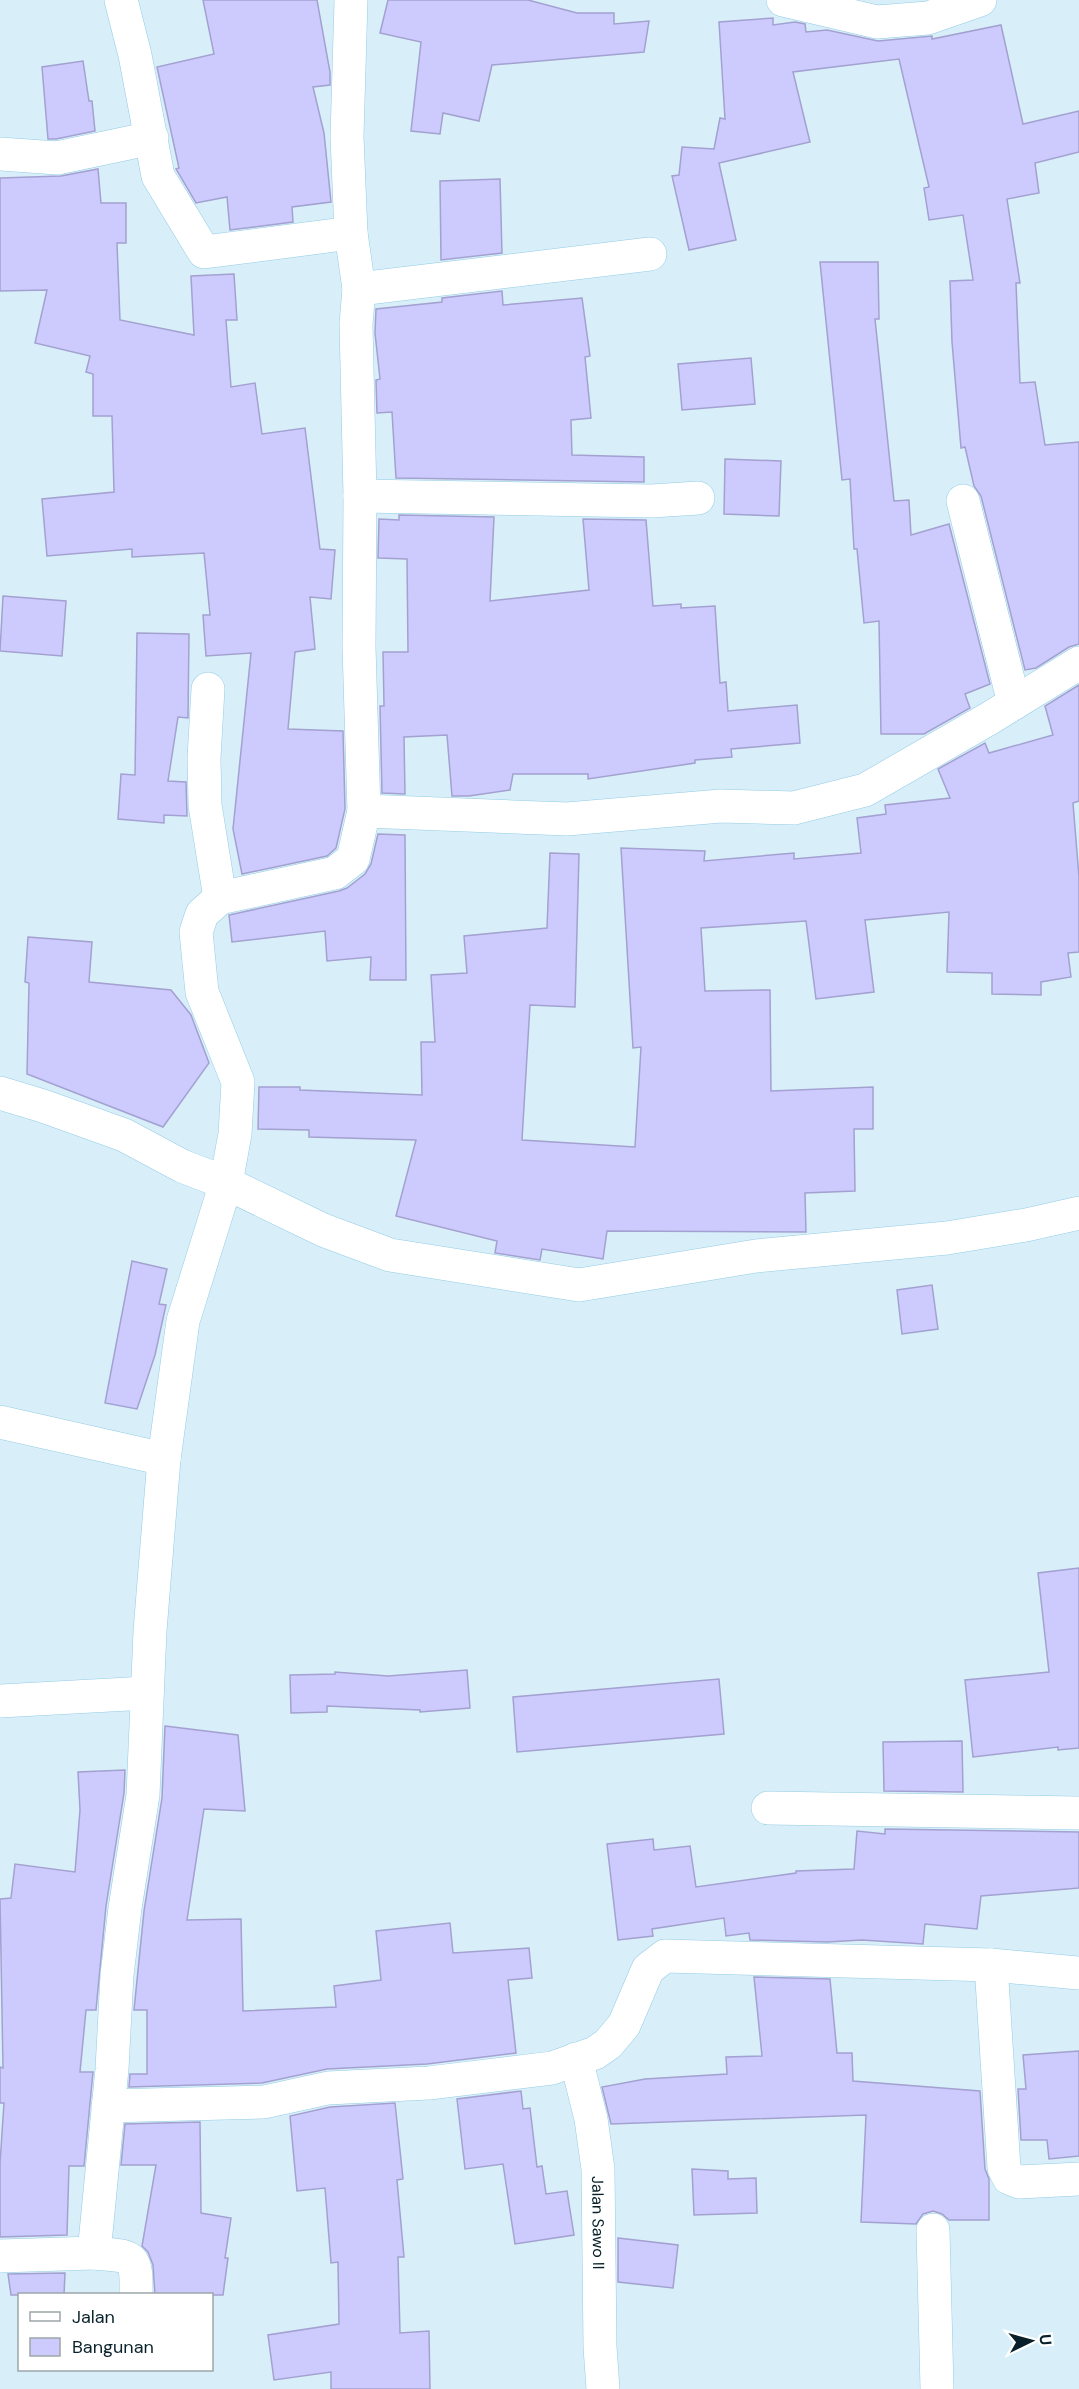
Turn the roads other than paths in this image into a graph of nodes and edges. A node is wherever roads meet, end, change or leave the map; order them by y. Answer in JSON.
{"nodes":[{"id":1,"x":121,"y":0,"type":"edge"},
{"id":2,"x":351,"y":0,"type":"edge"},
{"id":3,"x":783,"y":0,"type":"edge"},
{"id":4,"x":980,"y":0,"type":"edge"},
{"id":5,"x":152,"y":138,"type":"junction"},
{"id":6,"x":0,"y":154,"type":"edge"},
{"id":7,"x":351,"y":233,"type":"junction"},
{"id":8,"x":650,"y":254,"type":"dead end"},
{"id":9,"x":359,"y":289,"type":"junction"},
{"id":10,"x":360,"y":496,"type":"junction"},
{"id":11,"x":698,"y":498,"type":"dead end"},
{"id":12,"x":963,"y":501,"type":"dead end"},
{"id":13,"x":1079,"y":663,"type":"edge"},
{"id":14,"x":208,"y":689,"type":"dead end"},
{"id":15,"x":1014,"y":703,"type":"junction"},
{"id":16,"x":363,"y":811,"type":"junction"},
{"id":17,"x":220,"y":898,"type":"junction"},
{"id":18,"x":0,"y":1093,"type":"edge"},
{"id":19,"x":226,"y":1183,"type":"junction"},
{"id":20,"x":1079,"y":1213,"type":"edge"},
{"id":21,"x":0,"y":1422,"type":"edge"},
{"id":22,"x":164,"y":1459,"type":"junction"},
{"id":23,"x":147,"y":1693,"type":"junction"},
{"id":24,"x":0,"y":1701,"type":"edge"},
{"id":25,"x":768,"y":1808,"type":"dead end"},
{"id":26,"x":1079,"y":1813,"type":"edge"},
{"id":27,"x":992,"y":1965,"type":"junction"},
{"id":28,"x":1079,"y":1973,"type":"edge"},
{"id":29,"x":576,"y":2059,"type":"junction"},
{"id":30,"x":108,"y":2106,"type":"junction"},
{"id":31,"x":1079,"y":2179,"type":"edge"},
{"id":32,"x":933,"y":2230,"type":"dead end"},
{"id":33,"x":94,"y":2253,"type":"junction"},
{"id":34,"x":0,"y":2256,"type":"edge"},
{"id":35,"x":136,"y":2293,"type":"edge"},
{"id":36,"x":603,"y":2389,"type":"edge"},
{"id":37,"x":937,"y":2389,"type":"edge"}],
"edges":[{"from":1,"to":5,"type":"street"},
{"from":2,"to":7,"type":"street"},
{"from":3,"to":4,"type":"street"},
{"from":5,"to":6,"type":"street"},
{"from":5,"to":7,"type":"street"},
{"from":7,"to":9,"type":"street"},
{"from":8,"to":9,"type":"street"},
{"from":9,"to":10,"type":"street"},
{"from":10,"to":11,"type":"street"},
{"from":10,"to":16,"type":"street"},
{"from":12,"to":15,"type":"street"},
{"from":13,"to":15,"type":"street"},
{"from":14,"to":17,"type":"street"},
{"from":15,"to":16,"type":"street"},
{"from":16,"to":17,"type":"street"},
{"from":17,"to":19,"type":"street"},
{"from":18,"to":19,"type":"street"},
{"from":19,"to":20,"type":"street"},
{"from":19,"to":22,"type":"street"},
{"from":21,"to":22,"type":"street"},
{"from":22,"to":23,"type":"street"},
{"from":23,"to":24,"type":"street"},
{"from":23,"to":30,"type":"street"},
{"from":25,"to":26,"type":"street"},
{"from":27,"to":28,"type":"street"},
{"from":27,"to":29,"type":"street"},
{"from":27,"to":31,"type":"street"},
{"from":29,"to":30,"type":"street"},
{"from":29,"to":36,"type":"street","name":"Jalan Sawo II"},
{"from":30,"to":33,"type":"street"},
{"from":32,"to":37,"type":"street"},
{"from":33,"to":34,"type":"street"},
{"from":33,"to":35,"type":"street"}]}
